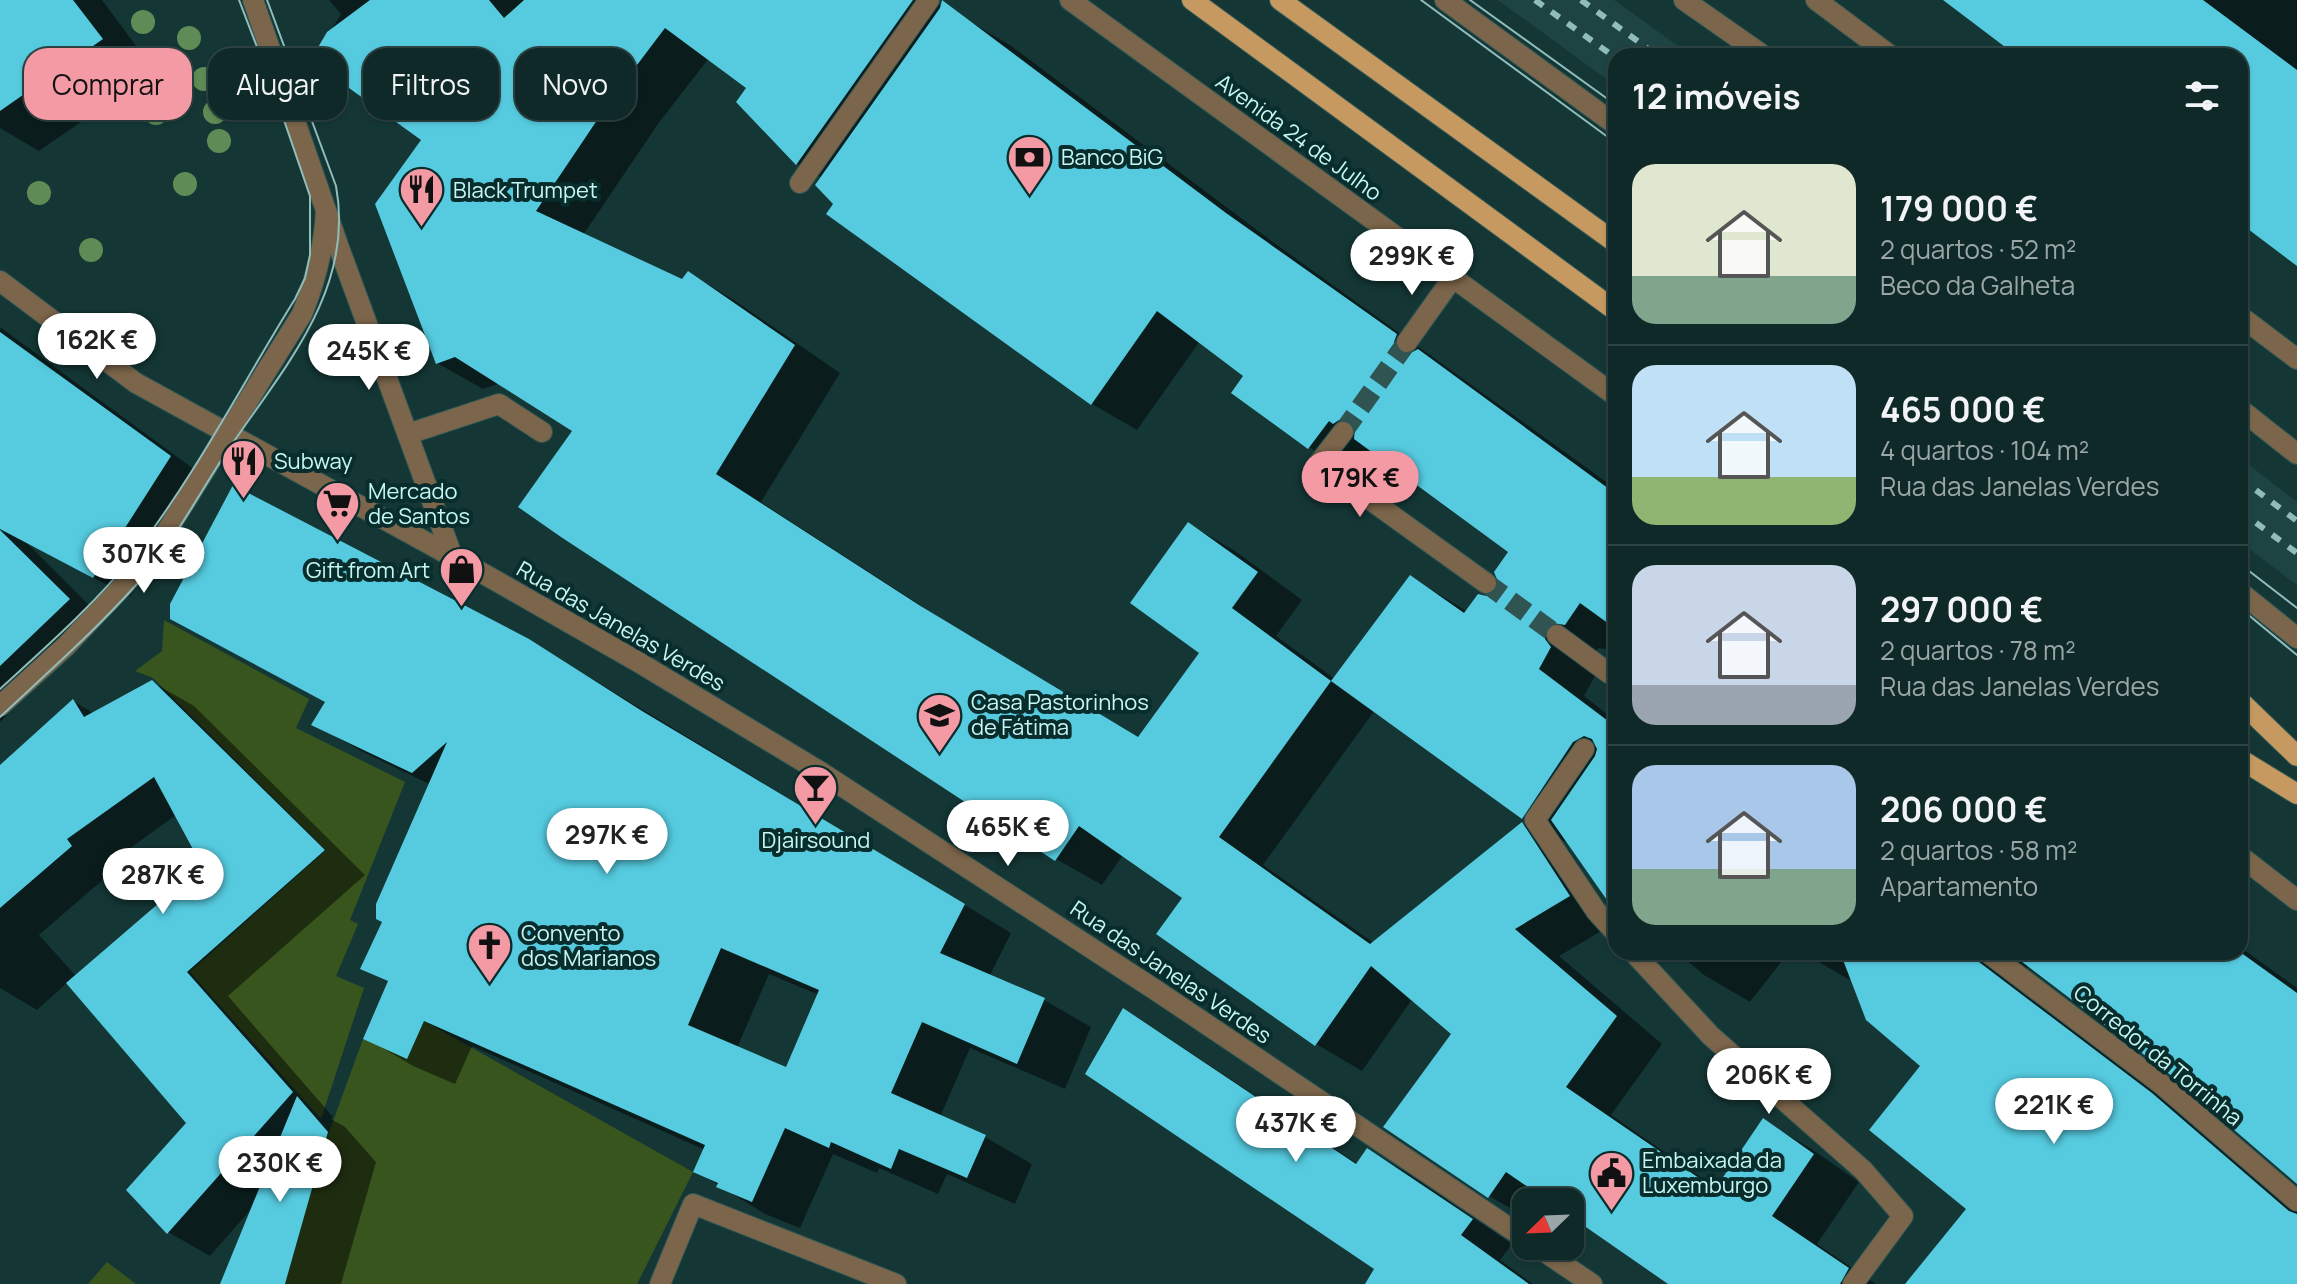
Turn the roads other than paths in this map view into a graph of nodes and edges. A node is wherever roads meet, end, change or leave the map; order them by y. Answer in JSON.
{"nodes":[{"id":1,"x":253,"y":0,"type":"edge"},
{"id":2,"x":929,"y":0,"type":"edge"},
{"id":3,"x":1070,"y":0,"type":"edge"},
{"id":4,"x":1192,"y":0,"type":"edge"},
{"id":5,"x":1280,"y":0,"type":"edge"},
{"id":6,"x":1445,"y":0,"type":"edge"},
{"id":7,"x":1684,"y":0,"type":"edge"},
{"id":8,"x":1816,"y":0,"type":"edge"},
{"id":9,"x":1753,"y":48,"type":"edge"},
{"id":10,"x":1880,"y":48,"type":"edge"},
{"id":11,"x":1608,"y":119,"type":"edge"},
{"id":12,"x":800,"y":183,"type":"dead end"},
{"id":13,"x":326,"y":211,"type":"junction"},
{"id":14,"x":1608,"y":237,"type":"edge"},
{"id":15,"x":1452,"y":279,"type":"junction"},
{"id":16,"x":0,"y":281,"type":"edge"},
{"id":17,"x":1608,"y":305,"type":"edge"},
{"id":18,"x":2248,"y":322,"type":"edge"},
{"id":19,"x":1407,"y":342,"type":"tunnel mouth"},
{"id":20,"x":2297,"y":359,"type":"edge"},
{"id":21,"x":1608,"y":390,"type":"edge"},
{"id":22,"x":2248,"y":415,"type":"edge"},
{"id":23,"x":542,"y":432,"type":"dead end"},
{"id":24,"x":1343,"y":432,"type":"tunnel mouth"},
{"id":25,"x":226,"y":433,"type":"junction"},
{"id":26,"x":408,"y":434,"type":"junction"},
{"id":27,"x":2297,"y":454,"type":"edge"},
{"id":28,"x":453,"y":558,"type":"junction"},
{"id":29,"x":1486,"y":583,"type":"tunnel mouth"},
{"id":30,"x":2248,"y":598,"type":"edge"},
{"id":31,"x":1557,"y":635,"type":"tunnel mouth"},
{"id":32,"x":2297,"y":638,"type":"edge"},
{"id":33,"x":1608,"y":673,"type":"edge"},
{"id":34,"x":0,"y":706,"type":"edge"},
{"id":35,"x":2248,"y":709,"type":"edge"},
{"id":36,"x":1584,"y":749,"type":"dead end"},
{"id":37,"x":2297,"y":756,"type":"edge"},
{"id":38,"x":2248,"y":764,"type":"edge"},
{"id":39,"x":2297,"y":794,"type":"edge"},
{"id":40,"x":2248,"y":862,"type":"edge"},
{"id":41,"x":2297,"y":900,"type":"edge"},
{"id":42,"x":1608,"y":924,"type":"edge"},
{"id":43,"x":1640,"y":960,"type":"edge"},
{"id":44,"x":1998,"y":960,"type":"edge"},
{"id":45,"x":2297,"y":1201,"type":"edge"},
{"id":46,"x":1512,"y":1230,"type":"edge"},
{"id":47,"x":1557,"y":1260,"type":"edge"},
{"id":48,"x":660,"y":1284,"type":"edge"},
{"id":49,"x":896,"y":1284,"type":"edge"},
{"id":50,"x":1592,"y":1284,"type":"edge"},
{"id":51,"x":1853,"y":1284,"type":"edge"}],
"edges":[{"from":1,"to":13,"type":"street"},
{"from":2,"to":12,"type":"street"},
{"from":3,"to":15,"type":"street","name":"Avenida 24 de Julho"},
{"from":4,"to":17,"type":"main road"},
{"from":5,"to":14,"type":"main road"},
{"from":6,"to":11,"type":"street"},
{"from":7,"to":9,"type":"street"},
{"from":8,"to":10,"type":"street"},
{"from":13,"to":25,"type":"street"},
{"from":13,"to":26,"type":"street"},
{"from":15,"to":19,"type":"street"},
{"from":15,"to":21,"type":"street","name":"Avenida 24 de Julho"},
{"from":16,"to":25,"type":"street","name":"Rua das Janelas Verdes"},
{"from":18,"to":20,"type":"street"},
{"from":22,"to":27,"type":"street"},
{"from":23,"to":26,"type":"street"},
{"from":24,"to":29,"type":"street"},
{"from":25,"to":28,"type":"street","name":"Rua das Janelas Verdes"},
{"from":25,"to":34,"type":"street"},
{"from":26,"to":28,"type":"street"},
{"from":28,"to":46,"type":"street","name":"Rua das Janelas Verdes"},
{"from":30,"to":32,"type":"street"},
{"from":31,"to":33,"type":"street"},
{"from":35,"to":37,"type":"main road"},
{"from":36,"to":42,"type":"street"},
{"from":38,"to":39,"type":"main road"},
{"from":40,"to":41,"type":"street"},
{"from":43,"to":51,"type":"street"},
{"from":44,"to":45,"type":"street","name":"Corredor da Torrinha"},
{"from":47,"to":50,"type":"street"},
{"from":48,"to":49,"type":"street"}]}
